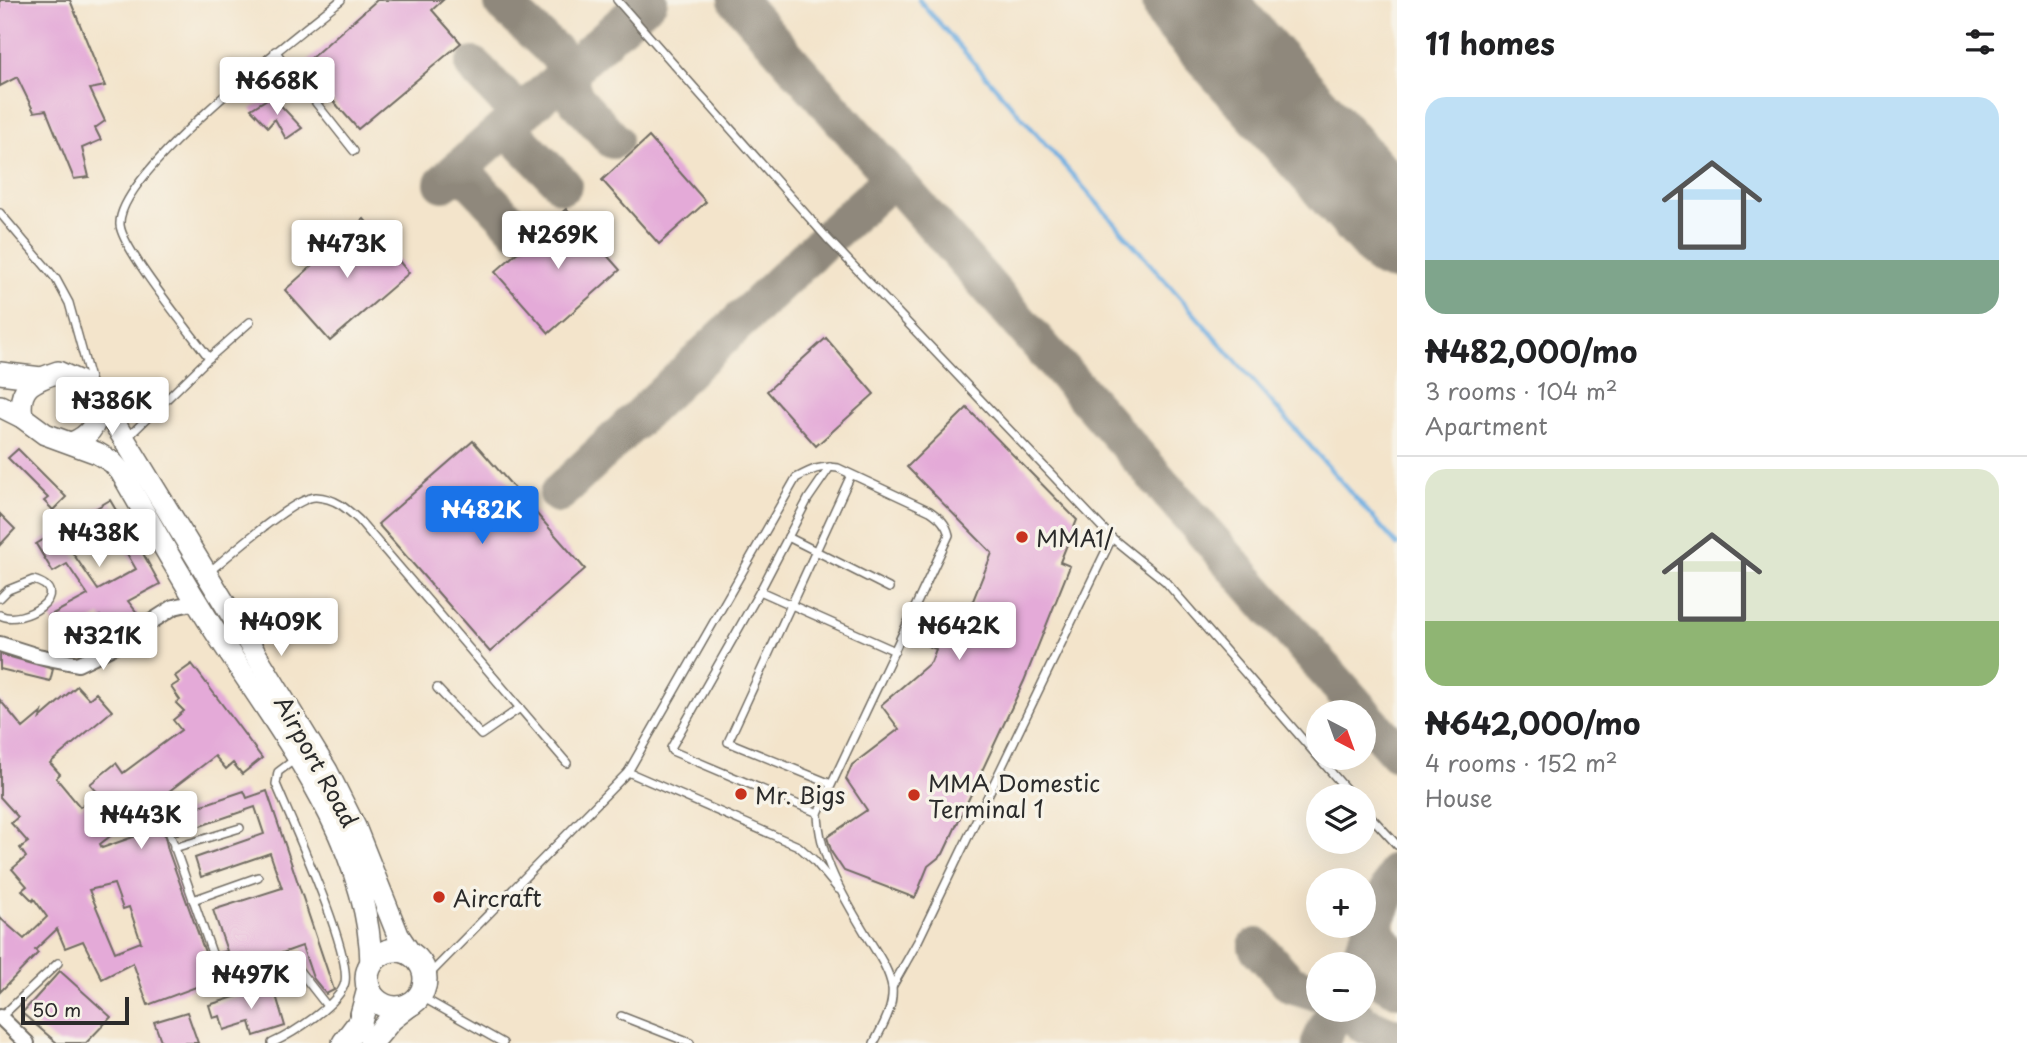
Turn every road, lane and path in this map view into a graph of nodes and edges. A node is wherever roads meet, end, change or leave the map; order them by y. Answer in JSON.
{"nodes":[{"id":1,"x":341,"y":0,"type":"edge"},
{"id":2,"x":617,"y":0,"type":"edge"},
{"id":3,"x":275,"y":51,"type":"junction"},
{"id":4,"x":354,"y":151,"type":"dead end"},
{"id":5,"x":0,"y":213,"type":"edge"},
{"id":6,"x":250,"y":322,"type":"dead end"},
{"id":7,"x":209,"y":358,"type":"junction"},
{"id":8,"x":0,"y":373,"type":"edge"},
{"id":9,"x":41,"y":378,"type":"junction"},
{"id":10,"x":96,"y":400,"type":"junction"},
{"id":11,"x":0,"y":406,"type":"edge"},
{"id":12,"x":22,"y":417,"type":"junction"},
{"id":13,"x":125,"y":439,"type":"junction"},
{"id":14,"x":72,"y":443,"type":"junction"},
{"id":15,"x":830,"y":467,"type":"junction"},
{"id":16,"x":851,"y":474,"type":"junction"},
{"id":17,"x":788,"y":537,"type":"junction"},
{"id":18,"x":1112,"y":538,"type":"junction"},
{"id":19,"x":816,"y":551,"type":"junction"},
{"id":20,"x":206,"y":575,"type":"junction"},
{"id":21,"x":889,"y":588,"type":"dead end"},
{"id":22,"x":760,"y":591,"type":"junction"},
{"id":23,"x":0,"y":598,"type":"edge"},
{"id":24,"x":196,"y":602,"type":"junction"},
{"id":25,"x":792,"y":605,"type":"junction"},
{"id":26,"x":0,"y":615,"type":"edge"},
{"id":27,"x":0,"y":644,"type":"edge"},
{"id":28,"x":895,"y":651,"type":"junction"},
{"id":29,"x":438,"y":688,"type":"dead end"},
{"id":30,"x":520,"y":708,"type":"junction"},
{"id":31,"x":298,"y":757,"type":"junction"},
{"id":32,"x":567,"y":763,"type":"dead end"},
{"id":33,"x":628,"y":772,"type":"junction"},
{"id":34,"x":831,"y":784,"type":"junction"},
{"id":35,"x":1342,"y":784,"type":"edge"},
{"id":36,"x":818,"y":813,"type":"junction"},
{"id":37,"x":1376,"y":822,"type":"edge"},
{"id":38,"x":240,"y":828,"type":"dead end"},
{"id":39,"x":170,"y":834,"type":"dead end"},
{"id":40,"x":1397,"y":845,"type":"edge"},
{"id":41,"x":174,"y":848,"type":"junction"},
{"id":42,"x":258,"y":877,"type":"dead end"},
{"id":43,"x":841,"y":893,"type":"junction"},
{"id":44,"x":192,"y":900,"type":"junction"},
{"id":45,"x":410,"y":953,"type":"junction"},
{"id":46,"x":58,"y":963,"type":"dead end"},
{"id":47,"x":371,"y":965,"type":"junction"},
{"id":48,"x":224,"y":987,"type":"junction"},
{"id":49,"x":892,"y":987,"type":"junction"},
{"id":50,"x":369,"y":989,"type":"junction"},
{"id":51,"x":212,"y":990,"type":"dead end"},
{"id":52,"x":418,"y":993,"type":"junction"},
{"id":53,"x":327,"y":1006,"type":"junction"},
{"id":54,"x":621,"y":1016,"type":"dead end"},
{"id":55,"x":0,"y":1018,"type":"edge"},
{"id":56,"x":27,"y":1043,"type":"edge"},
{"id":57,"x":272,"y":1043,"type":"edge"},
{"id":58,"x":344,"y":1043,"type":"edge"},
{"id":59,"x":371,"y":1043,"type":"edge"},
{"id":60,"x":503,"y":1043,"type":"edge"},
{"id":61,"x":690,"y":1043,"type":"edge"},
{"id":62,"x":874,"y":1043,"type":"edge"}],
"edges":[{"from":1,"to":3,"type":"lane"},
{"from":2,"to":18,"type":"lane"},
{"from":3,"to":4,"type":"lane"},
{"from":3,"to":7,"type":"lane"},
{"from":5,"to":10,"type":"lane"},
{"from":6,"to":7,"type":"lane"},
{"from":7,"to":13,"type":"lane"},
{"from":8,"to":9,"type":"main road"},
{"from":9,"to":10,"type":"main road"},
{"from":9,"to":12,"type":"main road"},
{"from":10,"to":13,"type":"main road","name":"Airport Road"},
{"from":10,"to":14,"type":"main road"},
{"from":11,"to":12,"type":"main road"},
{"from":12,"to":14,"type":"main road"},
{"from":13,"to":20,"type":"main road","name":"Airport Road"},
{"from":14,"to":24,"type":"main road","name":"Airport Road"},
{"from":15,"to":16,"type":"lane"},
{"from":15,"to":17,"type":"lane"},
{"from":15,"to":33,"type":"lane"},
{"from":16,"to":19,"type":"lane"},
{"from":16,"to":28,"type":"lane"},
{"from":17,"to":19,"type":"lane"},
{"from":17,"to":22,"type":"lane"},
{"from":18,"to":35,"type":"lane"},
{"from":18,"to":49,"type":"lane"},
{"from":19,"to":21,"type":"lane"},
{"from":19,"to":25,"type":"lane"},
{"from":20,"to":30,"type":"lane"},
{"from":20,"to":45,"type":"main road","name":"Airport Road"},
{"from":22,"to":25,"type":"lane"},
{"from":22,"to":36,"type":"lane"},
{"from":23,"to":26,"type":"lane"},
{"from":24,"to":27,"type":"street"},
{"from":24,"to":31,"type":"main road","name":"Airport Road"},
{"from":25,"to":28,"type":"lane"},
{"from":25,"to":34,"type":"lane"},
{"from":28,"to":34,"type":"lane"},
{"from":29,"to":30,"type":"lane"},
{"from":30,"to":32,"type":"lane"},
{"from":31,"to":47,"type":"main road","name":"Airport Road"},
{"from":31,"to":53,"type":"lane"},
{"from":33,"to":43,"type":"lane"},
{"from":33,"to":52,"type":"lane"},
{"from":34,"to":36,"type":"lane"},
{"from":36,"to":43,"type":"lane"},
{"from":37,"to":40,"type":"lane"},
{"from":38,"to":41,"type":"lane"},
{"from":39,"to":41,"type":"lane"},
{"from":41,"to":44,"type":"lane"},
{"from":42,"to":44,"type":"lane"},
{"from":43,"to":49,"type":"lane"},
{"from":44,"to":48,"type":"lane"},
{"from":45,"to":47,"type":"main road"},
{"from":45,"to":52,"type":"main road"},
{"from":46,"to":55,"type":"lane"},
{"from":47,"to":50,"type":"main road"},
{"from":48,"to":51,"type":"lane"},
{"from":48,"to":53,"type":"lane"},
{"from":49,"to":62,"type":"lane"},
{"from":50,"to":52,"type":"main road"},
{"from":50,"to":58,"type":"main road"},
{"from":52,"to":59,"type":"main road"},
{"from":52,"to":60,"type":"lane"},
{"from":53,"to":57,"type":"lane"},
{"from":54,"to":61,"type":"lane"},
{"from":55,"to":56,"type":"street"}]}
